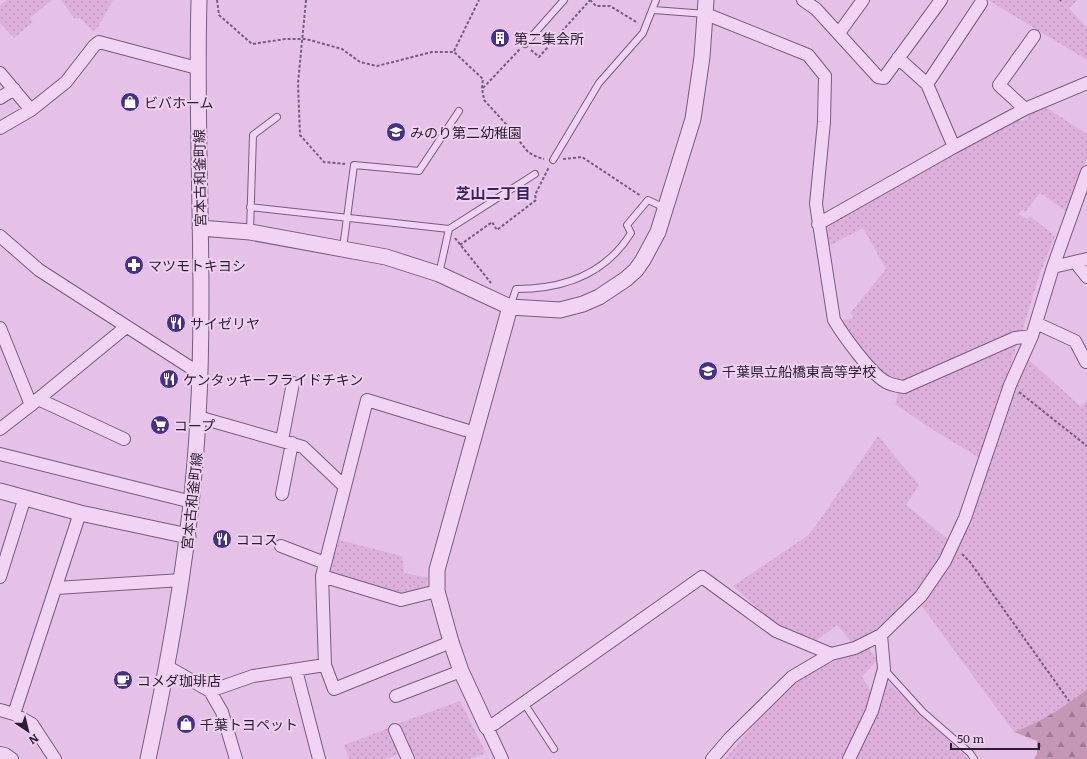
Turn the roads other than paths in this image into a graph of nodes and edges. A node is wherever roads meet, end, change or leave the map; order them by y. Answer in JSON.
{"nodes":[{"id":1,"x":199,"y":0,"type":"edge"},
{"id":2,"x":564,"y":0,"type":"edge"},
{"id":3,"x":656,"y":0,"type":"edge"},
{"id":4,"x":803,"y":0,"type":"edge"},
{"id":5,"x":863,"y":0,"type":"edge"},
{"id":6,"x":941,"y":0,"type":"edge"},
{"id":7,"x":981,"y":3,"type":"dead end"},
{"id":8,"x":706,"y":7,"type":"edge"},
{"id":9,"x":654,"y":10,"type":"junction"},
{"id":10,"x":839,"y":33,"type":"junction"},
{"id":11,"x":1034,"y":36,"type":"dead end"},
{"id":12,"x":525,"y":44,"type":"dead end"},
{"id":13,"x":898,"y":58,"type":"junction"},
{"id":14,"x":197,"y":68,"type":"junction"},
{"id":15,"x":0,"y":73,"type":"edge"},
{"id":16,"x":1087,"y":83,"type":"edge"},
{"id":17,"x":927,"y":84,"type":"junction"},
{"id":18,"x":14,"y":89,"type":"junction"},
{"id":19,"x":0,"y":98,"type":"edge"},
{"id":20,"x":1025,"y":109,"type":"junction"},
{"id":21,"x":31,"y":110,"type":"junction"},
{"id":22,"x":459,"y":112,"type":"dead end"},
{"id":23,"x":277,"y":117,"type":"dead end"},
{"id":24,"x":0,"y":128,"type":"edge"},
{"id":25,"x":954,"y":147,"type":"junction"},
{"id":26,"x":553,"y":160,"type":"road end"},
{"id":27,"x":1087,"y":172,"type":"edge"},
{"id":28,"x":535,"y":174,"type":"dead end"},
{"id":29,"x":250,"y":207,"type":"junction"},
{"id":30,"x":665,"y":208,"type":"junction"},
{"id":31,"x":348,"y":218,"type":"junction"},
{"id":32,"x":818,"y":224,"type":"junction"},
{"id":33,"x":200,"y":228,"type":"junction"},
{"id":34,"x":449,"y":229,"type":"junction"},
{"id":35,"x":250,"y":232,"type":"junction"},
{"id":36,"x":0,"y":236,"type":"edge"},
{"id":37,"x":343,"y":249,"type":"junction"},
{"id":38,"x":1081,"y":261,"type":"edge"},
{"id":39,"x":1054,"y":267,"type":"junction"},
{"id":40,"x":439,"y":274,"type":"junction"},
{"id":41,"x":1087,"y":277,"type":"edge"},
{"id":42,"x":510,"y":307,"type":"junction"},
{"id":43,"x":1036,"y":323,"type":"junction"},
{"id":44,"x":126,"y":327,"type":"junction"},
{"id":45,"x":0,"y":328,"type":"edge"},
{"id":46,"x":1032,"y":336,"type":"junction"},
{"id":47,"x":1086,"y":362,"type":"edge"},
{"id":48,"x":199,"y":373,"type":"junction"},
{"id":49,"x":293,"y":383,"type":"dead end"},
{"id":50,"x":35,"y":402,"type":"junction"},
{"id":51,"x":198,"y":416,"type":"junction"},
{"id":52,"x":0,"y":429,"type":"edge"},
{"id":53,"x":475,"y":433,"type":"junction"},
{"id":54,"x":124,"y":439,"type":"dead end"},
{"id":55,"x":287,"y":441,"type":"junction"},
{"id":56,"x":0,"y":454,"type":"edge"},
{"id":57,"x":344,"y":486,"type":"junction"},
{"id":58,"x":0,"y":491,"type":"edge"},
{"id":59,"x":282,"y":494,"type":"dead end"},
{"id":60,"x":25,"y":498,"type":"junction"},
{"id":61,"x":192,"y":502,"type":"junction"},
{"id":62,"x":80,"y":513,"type":"junction"},
{"id":63,"x":188,"y":536,"type":"junction"},
{"id":64,"x":281,"y":546,"type":"dead end"},
{"id":65,"x":325,"y":563,"type":"junction"},
{"id":66,"x":322,"y":576,"type":"junction"},
{"id":67,"x":0,"y":577,"type":"edge"},
{"id":68,"x":182,"y":580,"type":"junction"},
{"id":69,"x":56,"y":588,"type":"junction"},
{"id":70,"x":437,"y":591,"type":"junction"},
{"id":71,"x":881,"y":635,"type":"junction"},
{"id":72,"x":451,"y":642,"type":"junction"},
{"id":73,"x":831,"y":654,"type":"junction"},
{"id":74,"x":325,"y":666,"type":"junction"},
{"id":75,"x":168,"y":667,"type":"junction"},
{"id":76,"x":884,"y":669,"type":"junction"},
{"id":77,"x":296,"y":670,"type":"junction"},
{"id":78,"x":461,"y":671,"type":"junction"},
{"id":79,"x":210,"y":691,"type":"junction"},
{"id":80,"x":396,"y":696,"type":"dead end"},
{"id":81,"x":524,"y":703,"type":"junction"},
{"id":82,"x":0,"y":710,"type":"edge"},
{"id":83,"x":14,"y":714,"type":"junction"},
{"id":84,"x":487,"y":727,"type":"junction"},
{"id":85,"x":395,"y":730,"type":"dead end"},
{"id":86,"x":554,"y":749,"type":"dead end"},
{"id":87,"x":0,"y":753,"type":"edge"},
{"id":88,"x":405,"y":758,"type":"edge"},
{"id":89,"x":12,"y":759,"type":"edge"},
{"id":90,"x":55,"y":759,"type":"edge"},
{"id":91,"x":148,"y":759,"type":"edge"},
{"id":92,"x":236,"y":759,"type":"edge"},
{"id":93,"x":320,"y":759,"type":"edge"},
{"id":94,"x":502,"y":759,"type":"edge"},
{"id":95,"x":712,"y":759,"type":"edge"},
{"id":96,"x":849,"y":759,"type":"edge"},
{"id":97,"x":974,"y":759,"type":"edge"}],
"edges":[{"from":1,"to":14,"type":"street","name":"宮本古和釜町線"},
{"from":2,"to":12,"type":"lane"},
{"from":3,"to":9,"type":"lane"},
{"from":4,"to":10,"type":"street"},
{"from":5,"to":10,"type":"street"},
{"from":6,"to":13,"type":"street"},
{"from":7,"to":17,"type":"street"},
{"from":8,"to":9,"type":"lane"},
{"from":8,"to":30,"type":"street"},
{"from":8,"to":32,"type":"street"},
{"from":9,"to":26,"type":"lane"},
{"from":10,"to":13,"type":"street"},
{"from":11,"to":20,"type":"street"},
{"from":13,"to":17,"type":"street"},
{"from":14,"to":21,"type":"street"},
{"from":14,"to":33,"type":"street","name":"宮本古和釜町線"},
{"from":15,"to":18,"type":"street"},
{"from":16,"to":20,"type":"street"},
{"from":17,"to":25,"type":"street"},
{"from":18,"to":19,"type":"street"},
{"from":18,"to":21,"type":"street"},
{"from":20,"to":25,"type":"street"},
{"from":21,"to":24,"type":"street"},
{"from":22,"to":31,"type":"lane"},
{"from":23,"to":29,"type":"lane"},
{"from":25,"to":32,"type":"street"},
{"from":27,"to":39,"type":"street"},
{"from":28,"to":34,"type":"lane"},
{"from":29,"to":31,"type":"lane"},
{"from":29,"to":35,"type":"lane"},
{"from":30,"to":42,"type":"street"},
{"from":30,"to":42,"type":"lane"},
{"from":31,"to":34,"type":"lane"},
{"from":31,"to":37,"type":"lane"},
{"from":32,"to":46,"type":"street"},
{"from":33,"to":35,"type":"street"},
{"from":33,"to":48,"type":"street","name":"宮本古和釜町線"},
{"from":34,"to":40,"type":"lane"},
{"from":35,"to":37,"type":"street"},
{"from":36,"to":44,"type":"street"},
{"from":37,"to":40,"type":"street"},
{"from":38,"to":39,"type":"street"},
{"from":38,"to":41,"type":"street"},
{"from":39,"to":43,"type":"street"},
{"from":40,"to":42,"type":"street"},
{"from":42,"to":53,"type":"street"},
{"from":43,"to":46,"type":"street"},
{"from":43,"to":47,"type":"street"},
{"from":44,"to":48,"type":"street"},
{"from":44,"to":50,"type":"street"},
{"from":45,"to":50,"type":"street"},
{"from":46,"to":71,"type":"street"},
{"from":48,"to":51,"type":"street","name":"宮本古和釜町線"},
{"from":49,"to":55,"type":"street"},
{"from":50,"to":52,"type":"street"},
{"from":50,"to":54,"type":"street"},
{"from":51,"to":55,"type":"street"},
{"from":51,"to":61,"type":"street","name":"宮本古和釜町線"},
{"from":53,"to":57,"type":"street"},
{"from":53,"to":70,"type":"street"},
{"from":55,"to":57,"type":"street"},
{"from":55,"to":59,"type":"street"},
{"from":56,"to":61,"type":"street"},
{"from":57,"to":65,"type":"street"},
{"from":58,"to":60,"type":"street"},
{"from":60,"to":62,"type":"street"},
{"from":60,"to":67,"type":"street"},
{"from":61,"to":63,"type":"street","name":"宮本古和釜町線"},
{"from":62,"to":63,"type":"street"},
{"from":62,"to":69,"type":"street"},
{"from":63,"to":68,"type":"street","name":"宮本古和釜町線"},
{"from":64,"to":65,"type":"street"},
{"from":65,"to":66,"type":"street"},
{"from":66,"to":70,"type":"street"},
{"from":66,"to":74,"type":"street"},
{"from":68,"to":69,"type":"street"},
{"from":68,"to":75,"type":"street","name":"宮本古和釜町線"},
{"from":69,"to":83,"type":"street"},
{"from":70,"to":72,"type":"street"},
{"from":71,"to":73,"type":"street"},
{"from":71,"to":76,"type":"street"},
{"from":72,"to":74,"type":"street"},
{"from":72,"to":78,"type":"street"},
{"from":73,"to":81,"type":"street"},
{"from":73,"to":95,"type":"street"},
{"from":74,"to":77,"type":"street"},
{"from":75,"to":79,"type":"street"},
{"from":75,"to":91,"type":"street","name":"宮本古和釜町線"},
{"from":76,"to":96,"type":"street"},
{"from":76,"to":97,"type":"lane"},
{"from":77,"to":79,"type":"street"},
{"from":77,"to":93,"type":"street"},
{"from":78,"to":80,"type":"street"},
{"from":78,"to":84,"type":"street"},
{"from":79,"to":92,"type":"street"},
{"from":81,"to":84,"type":"street"},
{"from":81,"to":86,"type":"lane"},
{"from":82,"to":83,"type":"street"},
{"from":83,"to":90,"type":"street"},
{"from":84,"to":94,"type":"street"},
{"from":85,"to":88,"type":"street"},
{"from":87,"to":89,"type":"street"}]}
